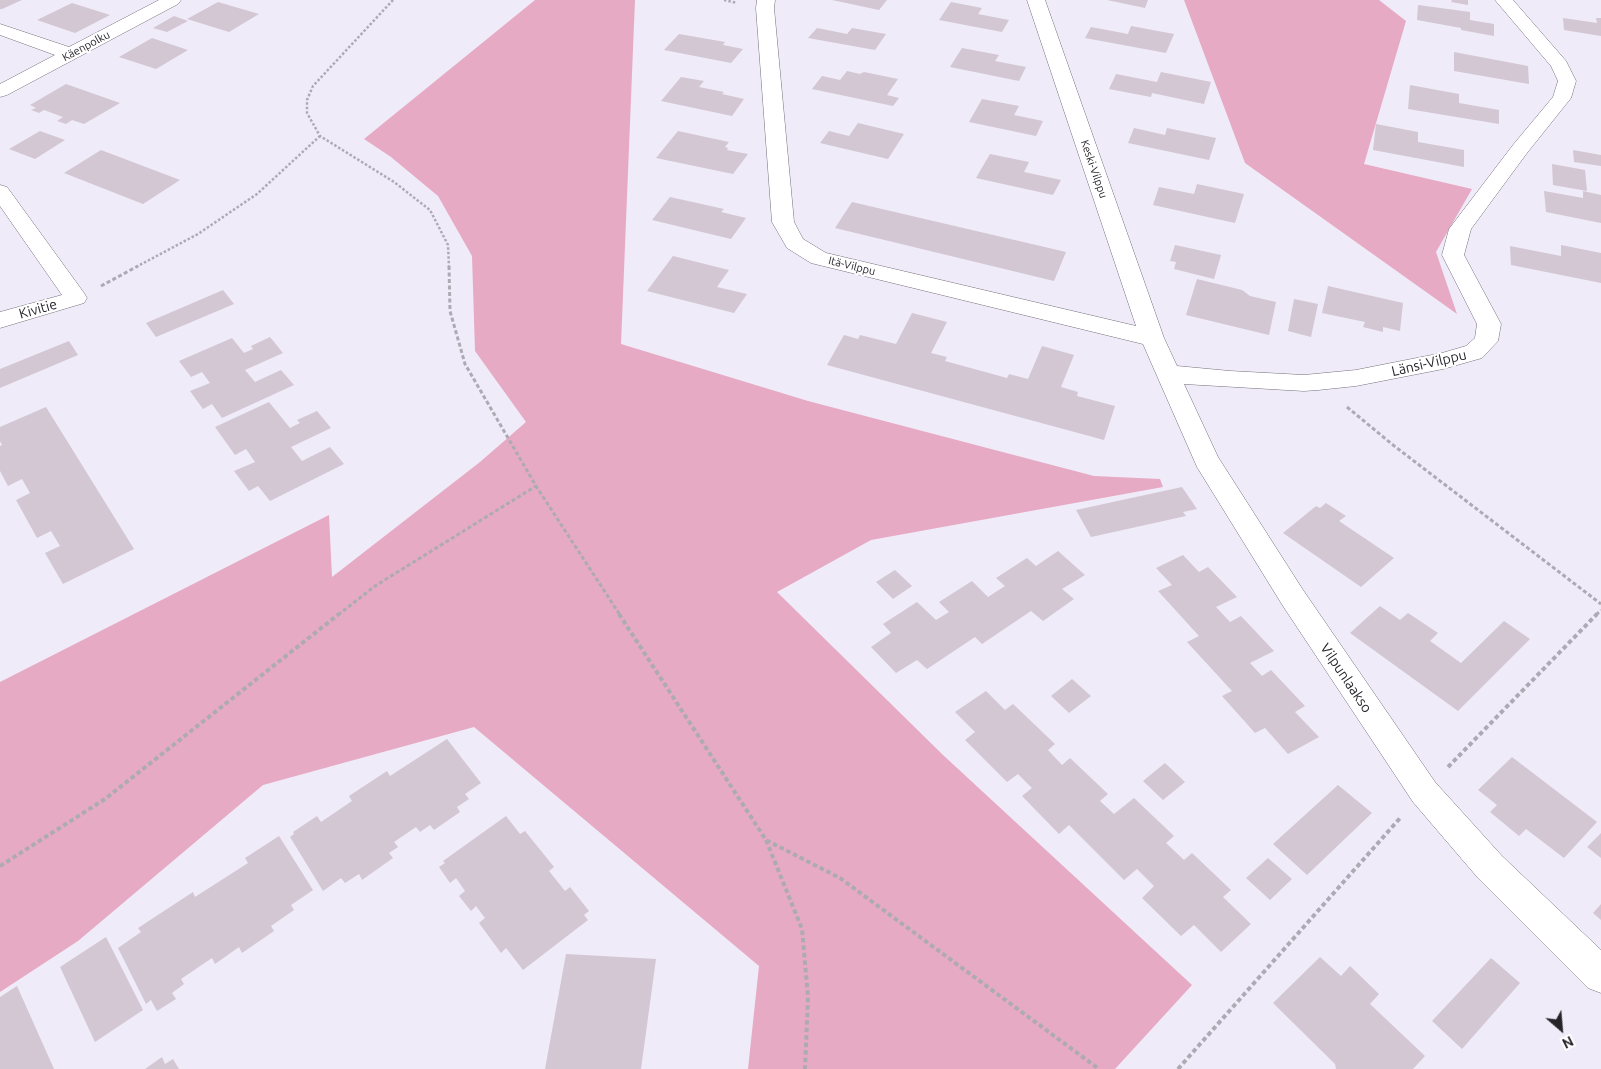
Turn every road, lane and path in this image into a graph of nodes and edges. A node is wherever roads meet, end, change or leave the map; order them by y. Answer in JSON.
{"nodes":[{"id":1,"x":172,"y":0,"type":"edge"},
{"id":2,"x":393,"y":0,"type":"edge"},
{"id":3,"x":766,"y":0,"type":"edge"},
{"id":4,"x":1036,"y":0,"type":"edge"},
{"id":5,"x":1504,"y":0,"type":"edge"},
{"id":6,"x":0,"y":29,"type":"edge"},
{"id":7,"x":70,"y":54,"type":"junction"},
{"id":8,"x":0,"y":91,"type":"edge"},
{"id":9,"x":320,"y":136,"type":"junction"},
{"id":10,"x":0,"y":191,"type":"edge"},
{"id":11,"x":76,"y":298,"type":"junction"},
{"id":12,"x":0,"y":320,"type":"edge"},
{"id":13,"x":1152,"y":338,"type":"junction"},
{"id":14,"x":1169,"y":374,"type":"junction"},
{"id":15,"x":1318,"y":382,"type":"junction"},
{"id":16,"x":536,"y":486,"type":"junction"},
{"id":17,"x":1601,"y":604,"type":"edge"},
{"id":18,"x":1601,"y":610,"type":"edge"},
{"id":19,"x":1424,"y":792,"type":"junction"},
{"id":20,"x":766,"y":840,"type":"junction"},
{"id":21,"x":0,"y":866,"type":"edge"},
{"id":22,"x":1601,"y":974,"type":"edge"},
{"id":23,"x":805,"y":1069,"type":"edge"},
{"id":24,"x":1099,"y":1069,"type":"edge"},
{"id":25,"x":1178,"y":1069,"type":"edge"}],
"edges":[{"from":1,"to":7,"type":"street","name":"Käenpolku"},
{"from":2,"to":9,"type":"path"},
{"from":3,"to":13,"type":"street","name":"Itä-Vilppu"},
{"from":4,"to":13,"type":"street","name":"Keski-Vilppu"},
{"from":5,"to":15,"type":"street","name":"Länsi-Vilppu"},
{"from":6,"to":7,"type":"street"},
{"from":7,"to":8,"type":"street","name":"Käenpolku"},
{"from":9,"to":11,"type":"path"},
{"from":9,"to":16,"type":"path"},
{"from":10,"to":11,"type":"street"},
{"from":11,"to":12,"type":"street","name":"Kivitie"},
{"from":13,"to":14,"type":"street","name":"Vilpunlaakso"},
{"from":14,"to":15,"type":"street","name":"Länsi-Vilppu"},
{"from":14,"to":19,"type":"street","name":"Vilpunlaakso"},
{"from":15,"to":17,"type":"path"},
{"from":16,"to":20,"type":"path"},
{"from":16,"to":21,"type":"path"},
{"from":18,"to":19,"type":"path"},
{"from":19,"to":22,"type":"street","name":"Vilpunlaakso"},
{"from":19,"to":25,"type":"path"},
{"from":20,"to":23,"type":"path"},
{"from":20,"to":24,"type":"path"}]}
